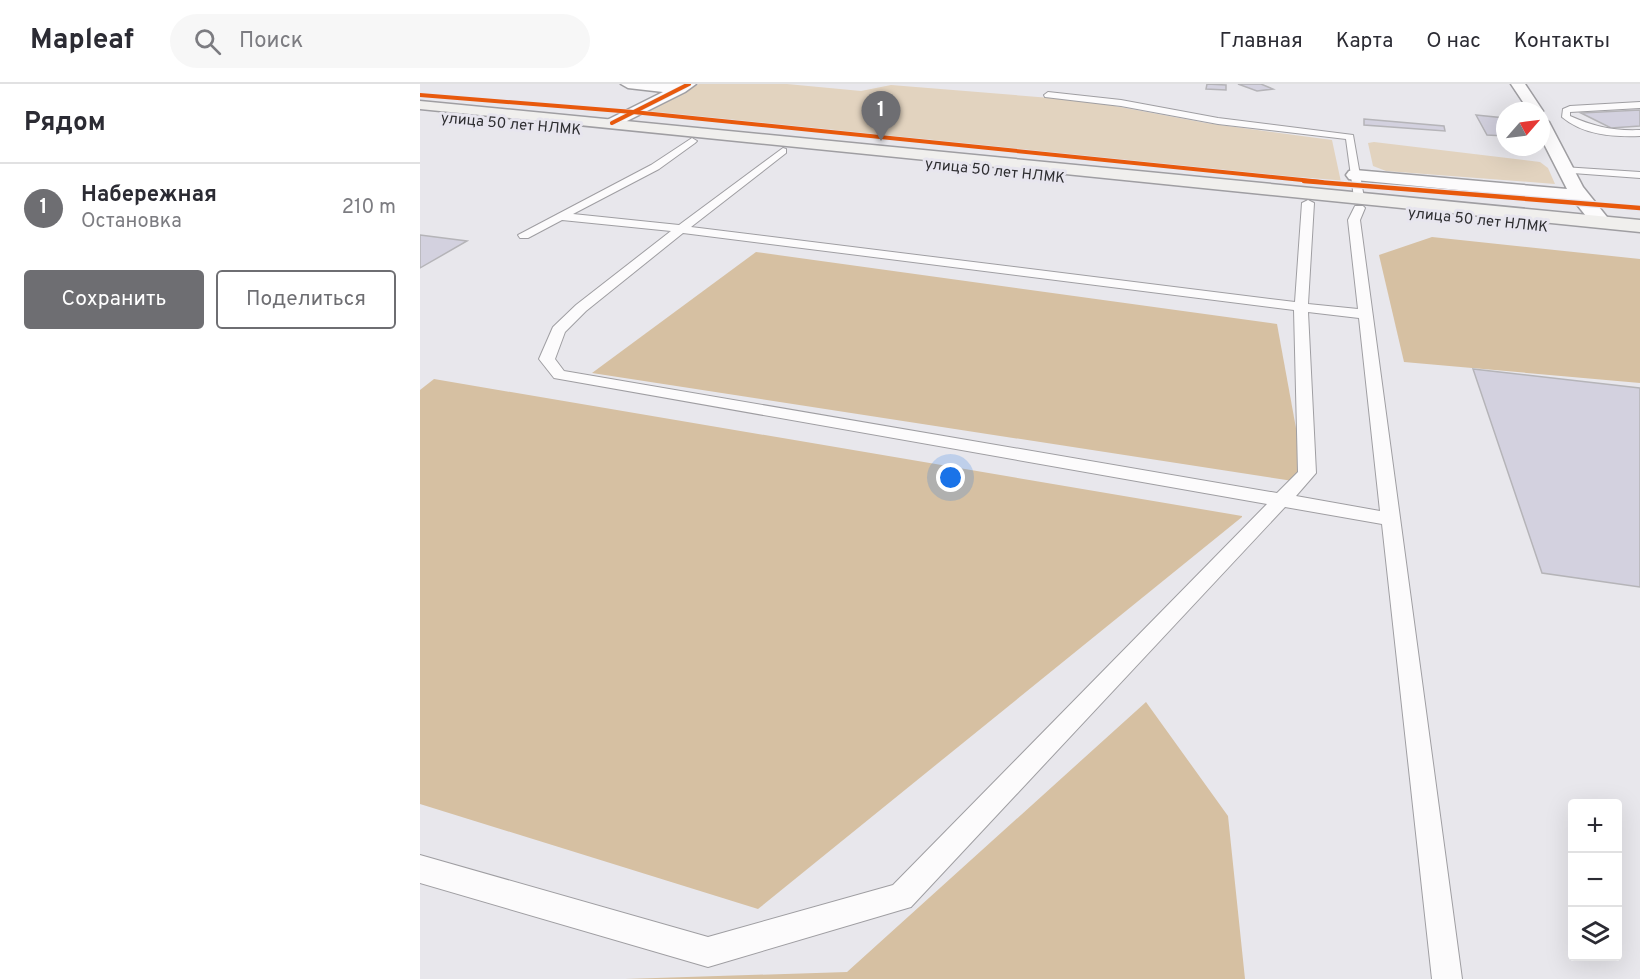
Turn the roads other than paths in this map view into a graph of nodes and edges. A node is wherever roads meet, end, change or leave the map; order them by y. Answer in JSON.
{"nodes":[{"id":1,"x":628,"y":84,"type":"edge"},
{"id":2,"x":1518,"y":84,"type":"edge"},
{"id":3,"x":684,"y":86,"type":"edge"},
{"id":4,"x":1048,"y":95,"type":"dead end"},
{"id":5,"x":1530,"y":102,"type":"edge"},
{"id":6,"x":1640,"y":105,"type":"edge"},
{"id":7,"x":420,"y":107,"type":"edge"},
{"id":8,"x":420,"y":117,"type":"edge"},
{"id":9,"x":612,"y":123,"type":"junction"},
{"id":10,"x":1640,"y":133,"type":"edge"},
{"id":11,"x":692,"y":141,"type":"junction"},
{"id":12,"x":1550,"y":142,"type":"edge"},
{"id":13,"x":790,"y":146,"type":"junction"},
{"id":14,"x":1563,"y":170,"type":"junction"},
{"id":15,"x":1355,"y":175,"type":"junction"},
{"id":16,"x":1640,"y":175,"type":"edge"},
{"id":17,"x":1580,"y":196,"type":"junction"},
{"id":18,"x":1308,"y":203,"type":"junction"},
{"id":19,"x":1359,"y":203,"type":"junction"},
{"id":20,"x":563,"y":214,"type":"junction"},
{"id":21,"x":1600,"y":222,"type":"junction"},
{"id":22,"x":1640,"y":226,"type":"edge"},
{"id":23,"x":681,"y":229,"type":"junction"},
{"id":24,"x":1570,"y":230,"type":"junction"},
{"id":25,"x":524,"y":235,"type":"dead end"},
{"id":26,"x":1640,"y":237,"type":"edge"},
{"id":27,"x":1301,"y":307,"type":"junction"},
{"id":28,"x":1365,"y":314,"type":"junction"},
{"id":29,"x":1282,"y":500,"type":"junction"},
{"id":30,"x":1391,"y":519,"type":"junction"},
{"id":31,"x":420,"y":869,"type":"edge"},
{"id":32,"x":1447,"y":979,"type":"edge"}],
"edges":[{"from":1,"to":3,"type":"street"},
{"from":2,"to":5,"type":"street"},
{"from":3,"to":9,"type":"street"},
{"from":4,"to":15,"type":"lane"},
{"from":6,"to":10,"type":"lane"},
{"from":7,"to":9,"type":"main road","name":"улица 50 лет НЛМК"},
{"from":8,"to":11,"type":"main road","name":"улица 50 лет НЛМК"},
{"from":9,"to":13,"type":"main road","name":"улица 50 лет НЛМК"},
{"from":11,"to":13,"type":"main road","name":"улица 50 лет НЛМК"},
{"from":11,"to":20,"type":"lane"},
{"from":12,"to":14,"type":"street"},
{"from":13,"to":18,"type":"main road","name":"улица 50 лет НЛМК"},
{"from":13,"to":19,"type":"main road","name":"улица 50 лет НЛМК"},
{"from":13,"to":23,"type":"lane"},
{"from":14,"to":16,"type":"lane"},
{"from":14,"to":17,"type":"street"},
{"from":15,"to":17,"type":"street"},
{"from":15,"to":19,"type":"lane"},
{"from":17,"to":21,"type":"street"},
{"from":18,"to":19,"type":"main road","name":"улица 50 лет НЛМК"},
{"from":18,"to":27,"type":"lane"},
{"from":19,"to":21,"type":"main road","name":"улица 50 лет НЛМК"},
{"from":19,"to":24,"type":"main road","name":"улица 50 лет НЛМК"},
{"from":19,"to":28,"type":"lane"},
{"from":20,"to":23,"type":"lane"},
{"from":20,"to":25,"type":"lane"},
{"from":21,"to":22,"type":"main road","name":"улица 50 лет НЛМК"},
{"from":21,"to":24,"type":"main road","name":"улица 50 лет НЛМК"},
{"from":23,"to":27,"type":"lane"},
{"from":23,"to":29,"type":"lane"},
{"from":24,"to":26,"type":"main road","name":"улица 50 лет НЛМК"},
{"from":27,"to":28,"type":"lane"},
{"from":27,"to":29,"type":"lane"},
{"from":28,"to":30,"type":"lane"},
{"from":29,"to":30,"type":"lane"},
{"from":29,"to":31,"type":"lane"},
{"from":30,"to":32,"type":"lane"}]}
